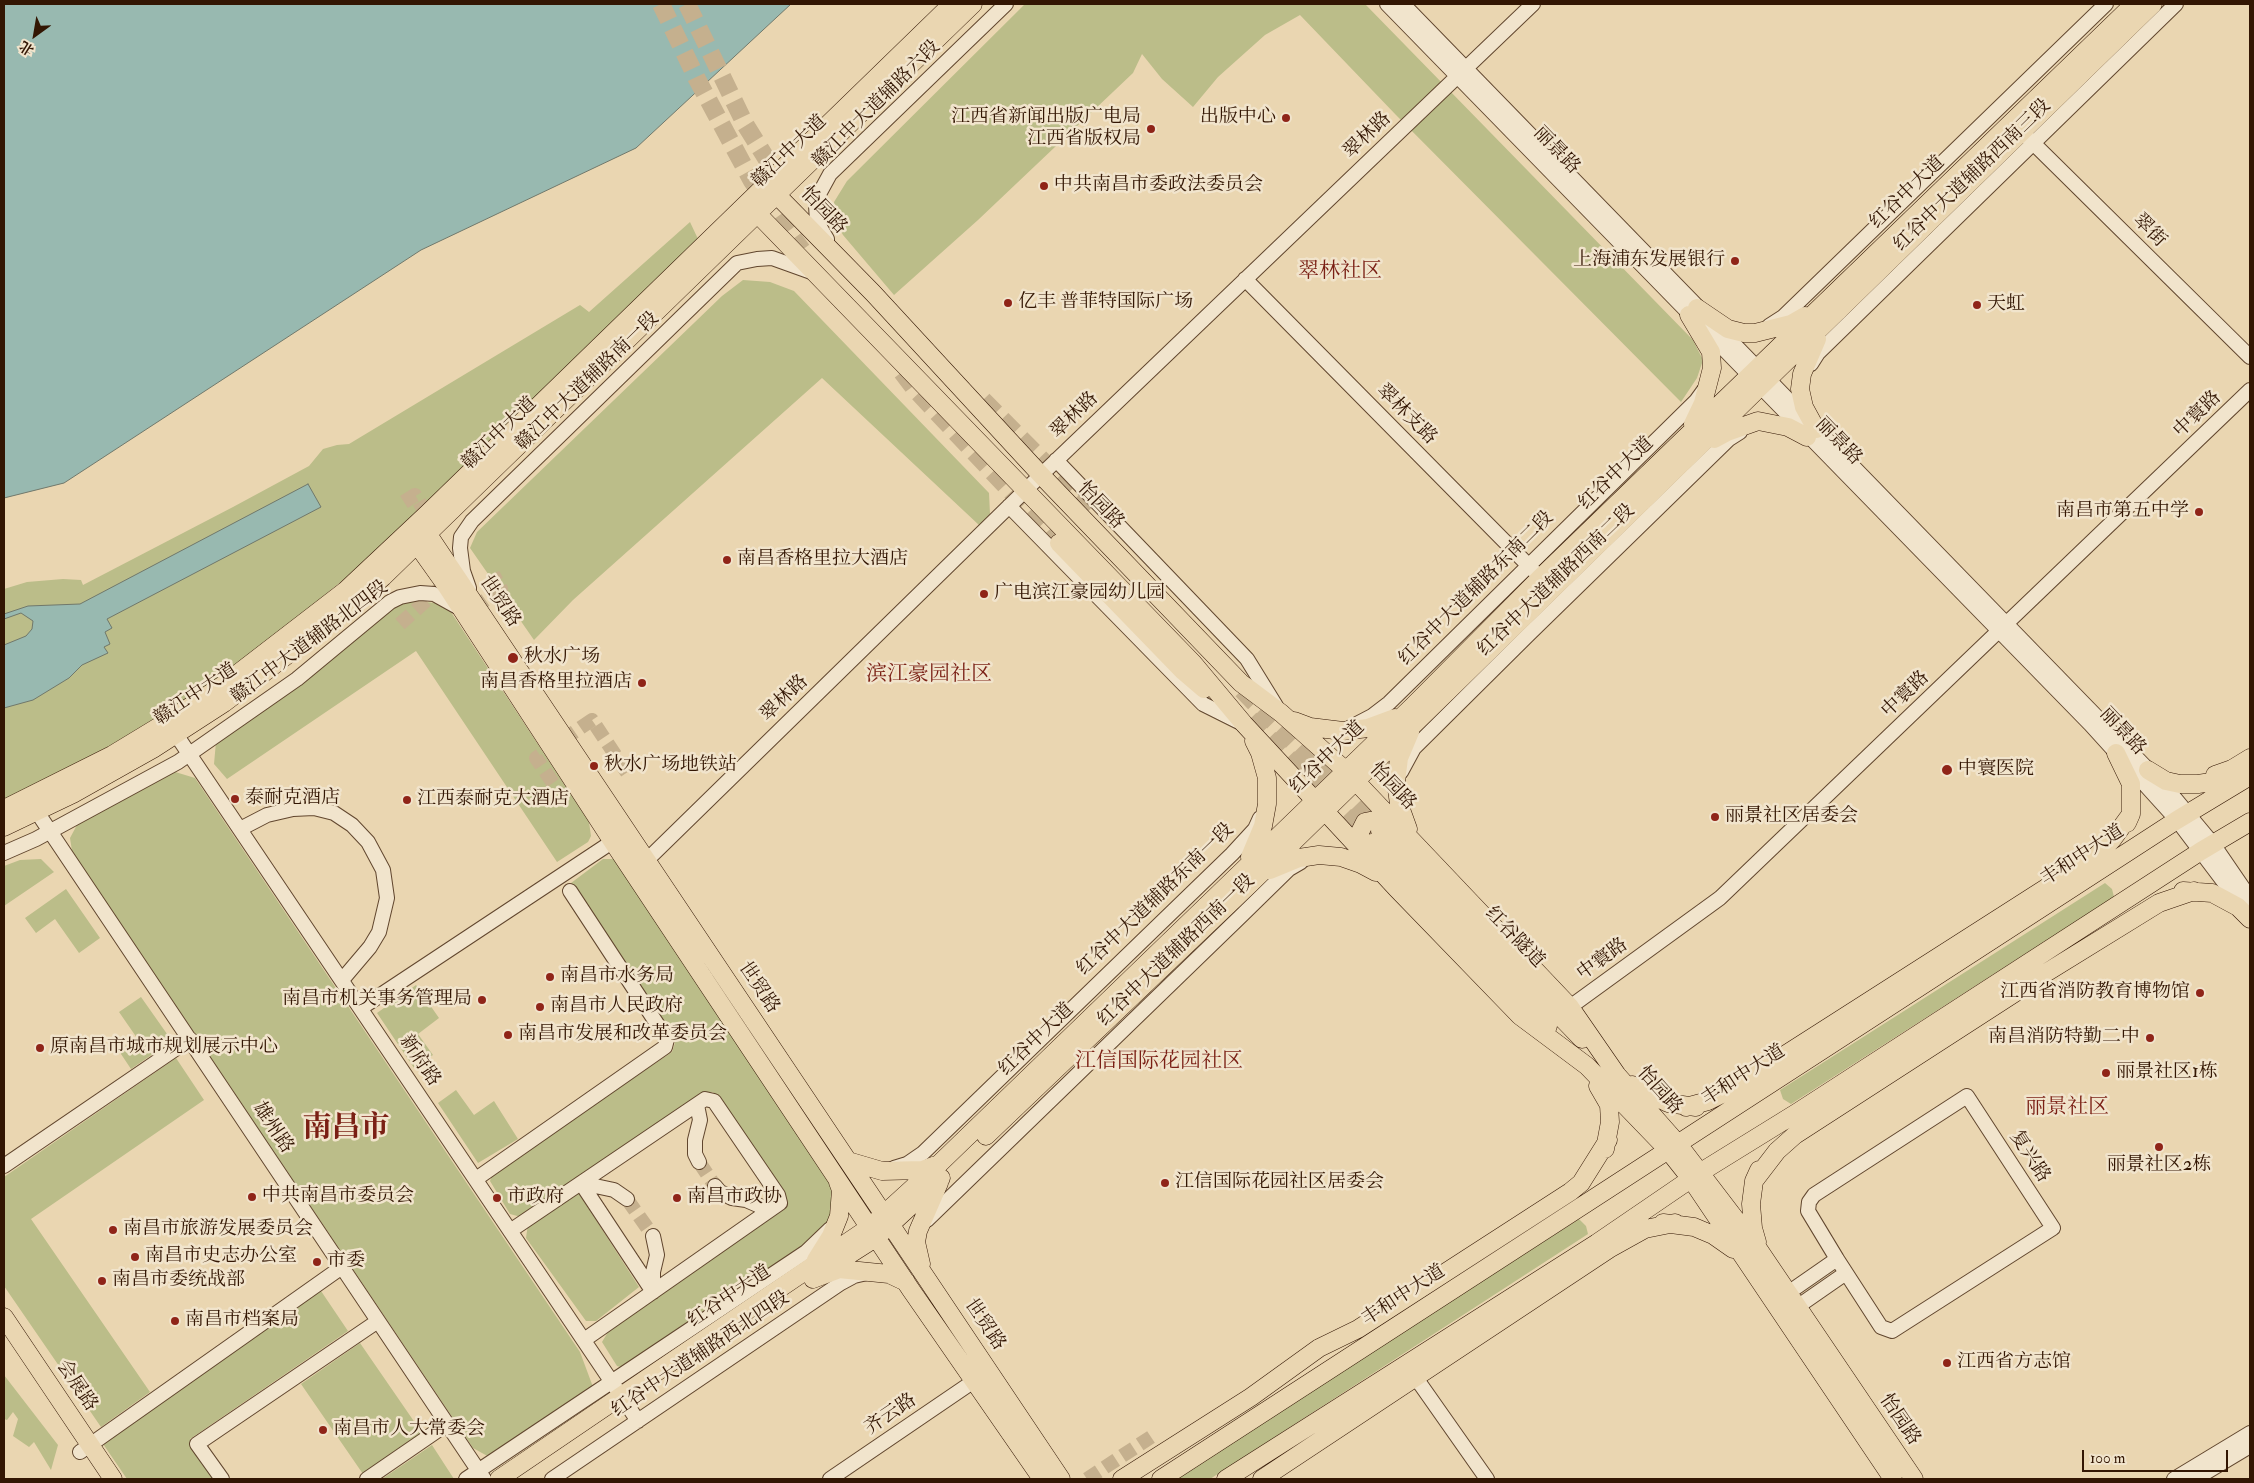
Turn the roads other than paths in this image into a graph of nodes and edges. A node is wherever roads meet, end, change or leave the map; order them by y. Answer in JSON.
{"nodes":[{"id":1,"x":952,"y":4,"type":"edge"},
{"id":2,"x":973,"y":4,"type":"edge"},
{"id":3,"x":1006,"y":4,"type":"edge"},
{"id":4,"x":1387,"y":4,"type":"edge"},
{"id":5,"x":1403,"y":4,"type":"edge"},
{"id":6,"x":1533,"y":4,"type":"edge"},
{"id":7,"x":2106,"y":4,"type":"edge"},
{"id":8,"x":2134,"y":4,"type":"edge"},
{"id":9,"x":2153,"y":4,"type":"edge"},
{"id":10,"x":2176,"y":4,"type":"edge"},
{"id":11,"x":1462,"y":72,"type":"junction"},
{"id":12,"x":2028,"y":138,"type":"junction"},
{"id":13,"x":772,"y":190,"type":"junction"},
{"id":14,"x":752,"y":208,"type":"junction"},
{"id":15,"x":814,"y":273,"type":"junction"},
{"id":16,"x":1245,"y":279,"type":"junction"},
{"id":17,"x":873,"y":293,"type":"junction"},
{"id":18,"x":1693,"y":311,"type":"junction"},
{"id":19,"x":1823,"y":314,"type":"junction"},
{"id":20,"x":1755,"y":333,"type":"junction"},
{"id":21,"x":2250,"y":357,"type":"edge"},
{"id":22,"x":1712,"y":377,"type":"junction"},
{"id":23,"x":1758,"y":379,"type":"junction"},
{"id":24,"x":1800,"y":379,"type":"junction"},
{"id":25,"x":2250,"y":390,"type":"edge"},
{"id":26,"x":1758,"y":421,"type":"junction"},
{"id":27,"x":1812,"y":433,"type":"junction"},
{"id":28,"x":1689,"y":444,"type":"junction"},
{"id":29,"x":1056,"y":460,"type":"junction"},
{"id":30,"x":1040,"y":475,"type":"junction"},
{"id":31,"x":1026,"y":489,"type":"junction"},
{"id":32,"x":1010,"y":506,"type":"junction"},
{"id":33,"x":1092,"y":510,"type":"tunnel mouth"},
{"id":34,"x":418,"y":533,"type":"junction"},
{"id":35,"x":1059,"y":543,"type":"tunnel mouth"},
{"id":36,"x":1527,"y":565,"type":"junction"},
{"id":37,"x":1540,"y":578,"type":"junction"},
{"id":38,"x":469,"y":607,"type":"junction"},
{"id":39,"x":2004,"y":628,"type":"junction"},
{"id":40,"x":1417,"y":711,"type":"junction"},
{"id":41,"x":1281,"y":713,"type":"junction"},
{"id":42,"x":1244,"y":724,"type":"junction"},
{"id":43,"x":172,"y":728,"type":"junction"},
{"id":44,"x":1343,"y":732,"type":"junction"},
{"id":45,"x":2116,"y":753,"type":"junction"},
{"id":46,"x":190,"y":754,"type":"junction"},
{"id":47,"x":2250,"y":758,"type":"edge"},
{"id":48,"x":2148,"y":770,"type":"junction"},
{"id":49,"x":1351,"y":775,"type":"junction"},
{"id":50,"x":2250,"y":775,"type":"edge"},
{"id":51,"x":1396,"y":782,"type":"junction"},
{"id":52,"x":2193,"y":784,"type":"junction"},
{"id":53,"x":32,"y":804,"type":"junction"},
{"id":54,"x":1267,"y":804,"type":"junction"},
{"id":55,"x":1319,"y":805,"type":"junction"},
{"id":56,"x":4,"y":808,"type":"edge"},
{"id":57,"x":2131,"y":814,"type":"junction"},
{"id":58,"x":2183,"y":816,"type":"junction"},
{"id":59,"x":2250,"y":822,"type":"edge"},
{"id":60,"x":4,"y":826,"type":"edge"},
{"id":61,"x":240,"y":829,"type":"junction"},
{"id":62,"x":51,"y":832,"type":"junction"},
{"id":63,"x":628,"y":832,"type":"junction"},
{"id":64,"x":613,"y":842,"type":"junction"},
{"id":65,"x":1418,"y":845,"type":"junction"},
{"id":66,"x":2207,"y":847,"type":"junction"},
{"id":67,"x":4,"y":853,"type":"edge"},
{"id":68,"x":1319,"y":855,"type":"junction"},
{"id":69,"x":647,"y":860,"type":"junction"},
{"id":70,"x":1243,"y":868,"type":"junction"},
{"id":71,"x":2094,"y":874,"type":"junction"},
{"id":72,"x":1248,"y":886,"type":"junction"},
{"id":73,"x":1397,"y":889,"type":"junction"},
{"id":74,"x":2194,"y":890,"type":"junction"},
{"id":75,"x":570,"y":891,"type":"dead end"},
{"id":76,"x":2250,"y":898,"type":"edge"},
{"id":77,"x":2110,"y":910,"type":"junction"},
{"id":78,"x":2250,"y":918,"type":"edge"},
{"id":79,"x":342,"y":980,"type":"junction"},
{"id":80,"x":1570,"y":1007,"type":"junction"},
{"id":81,"x":361,"y":1008,"type":"junction"},
{"id":82,"x":190,"y":1039,"type":"junction"},
{"id":83,"x":1587,"y":1066,"type":"junction"},
{"id":84,"x":1617,"y":1075,"type":"junction"},
{"id":85,"x":1766,"y":1087,"type":"junction"},
{"id":86,"x":697,"y":1105,"type":"junction"},
{"id":87,"x":1686,"y":1107,"type":"junction"},
{"id":88,"x":1798,"y":1112,"type":"junction"},
{"id":89,"x":1608,"y":1140,"type":"junction"},
{"id":90,"x":1673,"y":1147,"type":"junction"},
{"id":91,"x":848,"y":1161,"type":"junction"},
{"id":92,"x":700,"y":1162,"type":"tunnel mouth"},
{"id":93,"x":4,"y":1166,"type":"edge"},
{"id":94,"x":882,"y":1171,"type":"junction"},
{"id":95,"x":940,"y":1171,"type":"junction"},
{"id":96,"x":834,"y":1173,"type":"junction"},
{"id":97,"x":1696,"y":1176,"type":"junction"},
{"id":98,"x":476,"y":1179,"type":"junction"},
{"id":99,"x":1754,"y":1181,"type":"junction"},
{"id":100,"x":581,"y":1183,"type":"junction"},
{"id":101,"x":715,"y":1186,"type":"tunnel mouth"},
{"id":102,"x":627,"y":1199,"type":"tunnel mouth"},
{"id":103,"x":769,"y":1210,"type":"junction"},
{"id":104,"x":839,"y":1216,"type":"junction"},
{"id":105,"x":1567,"y":1216,"type":"junction"},
{"id":106,"x":888,"y":1220,"type":"junction"},
{"id":107,"x":1675,"y":1223,"type":"junction"},
{"id":108,"x":918,"y":1230,"type":"junction"},
{"id":109,"x":510,"y":1231,"type":"junction"},
{"id":110,"x":873,"y":1232,"type":"junction"},
{"id":111,"x":654,"y":1236,"type":"tunnel mouth"},
{"id":112,"x":1597,"y":1243,"type":"junction"},
{"id":113,"x":1751,"y":1254,"type":"junction"},
{"id":114,"x":1837,"y":1259,"type":"junction"},
{"id":115,"x":342,"y":1267,"type":"junction"},
{"id":116,"x":876,"y":1271,"type":"junction"},
{"id":117,"x":812,"y":1273,"type":"junction"},
{"id":118,"x":1846,"y":1273,"type":"junction"},
{"id":119,"x":925,"y":1276,"type":"junction"},
{"id":120,"x":907,"y":1283,"type":"junction"},
{"id":121,"x":653,"y":1292,"type":"junction"},
{"id":122,"x":1793,"y":1300,"type":"junction"},
{"id":123,"x":4,"y":1317,"type":"edge"},
{"id":124,"x":378,"y":1320,"type":"junction"},
{"id":125,"x":4,"y":1339,"type":"edge"},
{"id":126,"x":584,"y":1340,"type":"junction"},
{"id":127,"x":1416,"y":1378,"type":"junction"},
{"id":128,"x":974,"y":1381,"type":"junction"},
{"id":129,"x":620,"y":1394,"type":"junction"},
{"id":130,"x":638,"y":1421,"type":"junction"},
{"id":131,"x":448,"y":1424,"type":"junction"},
{"id":132,"x":2250,"y":1433,"type":"edge"},
{"id":133,"x":2250,"y":1446,"type":"edge"},
{"id":134,"x":85,"y":1448,"type":"junction"},
{"id":135,"x":482,"y":1475,"type":"edge"},
{"id":136,"x":99,"y":1479,"type":"edge"},
{"id":137,"x":113,"y":1479,"type":"edge"},
{"id":138,"x":222,"y":1479,"type":"edge"},
{"id":139,"x":366,"y":1479,"type":"edge"},
{"id":140,"x":466,"y":1479,"type":"edge"},
{"id":141,"x":499,"y":1479,"type":"edge"},
{"id":142,"x":519,"y":1479,"type":"edge"},
{"id":143,"x":552,"y":1479,"type":"edge"},
{"id":144,"x":830,"y":1479,"type":"edge"},
{"id":145,"x":1057,"y":1479,"type":"edge"},
{"id":146,"x":1122,"y":1479,"type":"edge"},
{"id":147,"x":1161,"y":1479,"type":"edge"},
{"id":148,"x":1226,"y":1479,"type":"edge"},
{"id":149,"x":1262,"y":1479,"type":"edge"},
{"id":150,"x":1487,"y":1479,"type":"edge"},
{"id":151,"x":1893,"y":1479,"type":"edge"},
{"id":152,"x":1914,"y":1479,"type":"edge"},
{"id":153,"x":2174,"y":1479,"type":"edge"},
{"id":154,"x":2195,"y":1479,"type":"edge"}],
"edges":[{"from":1,"to":13,"type":"main road","name":"赣江中大道"},
{"from":2,"to":13,"type":"main road","name":"赣江中大道"},
{"from":3,"to":17,"type":"street","name":"赣江中大道辅路六段"},
{"from":4,"to":11,"type":"street","name":"丽景路"},
{"from":5,"to":11,"type":"street","name":"丽景路"},
{"from":6,"to":11,"type":"street","name":"翠林路"},
{"from":7,"to":20,"type":"street"},
{"from":8,"to":19,"type":"main road","name":"红谷中大道"},
{"from":9,"to":12,"type":"main road","name":"红谷中大道"},
{"from":10,"to":12,"type":"street","name":"红谷中大道辅路西南三段"},
{"from":11,"to":16,"type":"street","name":"翠林路"},
{"from":11,"to":18,"type":"street","name":"丽景路"},
{"from":12,"to":19,"type":"main road","name":"红谷中大道"},
{"from":12,"to":21,"type":"street","name":"翠街"},
{"from":12,"to":24,"type":"street","name":"红谷中大道辅路西南三段"},
{"from":13,"to":14,"type":"main road","name":"赣江中大道"},
{"from":13,"to":17,"type":"main road","name":"怡园路"},
{"from":14,"to":15,"type":"main road","name":"怡园路"},
{"from":14,"to":34,"type":"main road","name":"赣江中大道"},
{"from":15,"to":31,"type":"main road","name":"怡园路"},
{"from":15,"to":38,"type":"street","name":"赣江中大道辅路南一段"},
{"from":16,"to":29,"type":"street","name":"翠林路"},
{"from":16,"to":36,"type":"street","name":"翠林支路"},
{"from":17,"to":30,"type":"main road","name":"怡园路"},
{"from":18,"to":20,"type":"main road"},
{"from":18,"to":22,"type":"main road"},
{"from":18,"to":23,"type":"street","name":"丽景路"},
{"from":19,"to":20,"type":"main road"},
{"from":19,"to":23,"type":"main road","name":"红谷中大道"},
{"from":19,"to":24,"type":"main road"},
{"from":22,"to":28,"type":"main road"},
{"from":22,"to":36,"type":"street","name":"红谷中大道辅路东南二段"},
{"from":23,"to":27,"type":"street","name":"丽景路"},
{"from":23,"to":28,"type":"main road","name":"红谷中大道"},
{"from":24,"to":27,"type":"main road"},
{"from":25,"to":39,"type":"street","name":"中寰路"},
{"from":26,"to":27,"type":"main road"},
{"from":26,"to":28,"type":"main road"},
{"from":26,"to":51,"type":"street","name":"红谷中大道辅路西南二段"},
{"from":27,"to":39,"type":"street","name":"丽景路"},
{"from":28,"to":37,"type":"main road","name":"红谷中大道"},
{"from":28,"to":40,"type":"main road","name":"红谷中大道"},
{"from":29,"to":30,"type":"street","name":"翠林路"},
{"from":29,"to":41,"type":"street"},
{"from":30,"to":31,"type":"street","name":"翠林路"},
{"from":30,"to":41,"type":"main road","name":"怡园路"},
{"from":31,"to":32,"type":"street","name":"翠林路"},
{"from":31,"to":42,"type":"main road","name":"怡园路"},
{"from":32,"to":42,"type":"street"},
{"from":32,"to":69,"type":"street","name":"翠林路"},
{"from":33,"to":41,"type":"main road"},
{"from":34,"to":38,"type":"main road","name":"世贸路"},
{"from":34,"to":43,"type":"main road","name":"赣江中大道"},
{"from":35,"to":42,"type":"main road"},
{"from":36,"to":37,"type":"street","name":"翠林支路"},
{"from":36,"to":44,"type":"street","name":"红谷中大道辅路东南二段"},
{"from":37,"to":40,"type":"main road","name":"红谷中大道"},
{"from":38,"to":46,"type":"street","name":"赣江中大道辅路北四段"},
{"from":38,"to":63,"type":"main road","name":"世贸路"},
{"from":38,"to":64,"type":"main road","name":"世贸路"},
{"from":39,"to":45,"type":"street","name":"丽景路"},
{"from":39,"to":48,"type":"street","name":"丽景路"},
{"from":39,"to":80,"type":"street","name":"中寰路"},
{"from":40,"to":44,"type":"main road"},
{"from":40,"to":49,"type":"main road","name":"红谷中大道"},
{"from":40,"to":51,"type":"main road"},
{"from":41,"to":44,"type":"main road"},
{"from":41,"to":49,"type":"main road","name":"怡园路"},
{"from":42,"to":54,"type":"main road"},
{"from":42,"to":55,"type":"main road","name":"怡园路"},
{"from":43,"to":46,"type":"street","name":"新府路"},
{"from":43,"to":53,"type":"main road","name":"赣江中大道"},
{"from":45,"to":57,"type":"main road"},
{"from":45,"to":58,"type":"street","name":"丽景路"},
{"from":46,"to":61,"type":"street","name":"新府路"},
{"from":46,"to":62,"type":"street","name":"赣江中大道辅路北四段"},
{"from":47,"to":52,"type":"main road"},
{"from":48,"to":52,"type":"main road"},
{"from":48,"to":58,"type":"street","name":"丽景路"},
{"from":49,"to":55,"type":"main road","name":"红谷中大道"},
{"from":49,"to":65,"type":"main road","name":"怡园路"},
{"from":50,"to":52,"type":"main road"},
{"from":50,"to":58,"type":"main road","name":"丰和中大道"},
{"from":51,"to":65,"type":"main road"},
{"from":53,"to":56,"type":"main road","name":"赣江中大道"},
{"from":53,"to":60,"type":"main road","name":"赣江中大道"},
{"from":53,"to":62,"type":"street","name":"雄州路"},
{"from":54,"to":70,"type":"main road"},
{"from":54,"to":94,"type":"street","name":"红谷中大道辅路东南一段"},
{"from":55,"to":70,"type":"main road","name":"红谷中大道"},
{"from":55,"to":72,"type":"main road","name":"红谷中大道"},
{"from":55,"to":73,"type":"main road","name":"怡园路"},
{"from":57,"to":71,"type":"main road"},
{"from":57,"to":87,"type":"main road"},
{"from":58,"to":66,"type":"street","name":"丽景路"},
{"from":58,"to":71,"type":"main road","name":"丰和中大道"},
{"from":59,"to":66,"type":"main road"},
{"from":61,"to":79,"type":"street","name":"新府路"},
{"from":61,"to":79,"type":"street"},
{"from":62,"to":67,"type":"street","name":"赣江中大道辅路北四段"},
{"from":62,"to":82,"type":"street","name":"雄州路"},
{"from":63,"to":64,"type":"street"},
{"from":63,"to":69,"type":"main road","name":"世贸路"},
{"from":64,"to":81,"type":"street"},
{"from":64,"to":96,"type":"main road","name":"世贸路"},
{"from":65,"to":73,"type":"main road"},
{"from":65,"to":80,"type":"main road","name":"怡园路"},
{"from":66,"to":76,"type":"street","name":"丽景路"},
{"from":66,"to":77,"type":"main road"},
{"from":66,"to":78,"type":"street","name":"丽景路"},
{"from":68,"to":72,"type":"main road"},
{"from":68,"to":73,"type":"main road"},
{"from":68,"to":108,"type":"street","name":"红谷中大道辅路西南一段"},
{"from":69,"to":91,"type":"main road","name":"世贸路"},
{"from":70,"to":95,"type":"main road","name":"红谷中大道"},
{"from":71,"to":85,"type":"main road","name":"丰和中大道"},
{"from":72,"to":95,"type":"main road","name":"红谷中大道"},
{"from":73,"to":83,"type":"main road","name":"怡园路"},
{"from":74,"to":77,"type":"main road"},
{"from":74,"to":78,"type":"main road"},
{"from":74,"to":99,"type":"main road"},
{"from":75,"to":98,"type":"street"},
{"from":77,"to":88,"type":"main road"},
{"from":79,"to":81,"type":"street","name":"新府路"},
{"from":80,"to":84,"type":"main road","name":"怡园路"},
{"from":81,"to":98,"type":"street","name":"新府路"},
{"from":82,"to":93,"type":"street"},
{"from":82,"to":115,"type":"street","name":"雄州路"},
{"from":83,"to":84,"type":"main road","name":"红谷隧道"},
{"from":83,"to":89,"type":"main road"},
{"from":83,"to":90,"type":"main road","name":"怡园路"},
{"from":84,"to":87,"type":"main road"},
{"from":84,"to":90,"type":"main road","name":"怡园路"},
{"from":85,"to":87,"type":"main road"},
{"from":85,"to":90,"type":"main road","name":"丰和中大道"},
{"from":86,"to":92,"type":"street"},
{"from":86,"to":100,"type":"street"},
{"from":86,"to":103,"type":"street"},
{"from":88,"to":97,"type":"main road"},
{"from":88,"to":99,"type":"main road"},
{"from":89,"to":105,"type":"main road"},
{"from":89,"to":146,"type":"main road"},
{"from":90,"to":97,"type":"main road","name":"怡园路"},
{"from":90,"to":105,"type":"main road","name":"丰和中大道"},
{"from":91,"to":94,"type":"main road"},
{"from":91,"to":106,"type":"main road","name":"世贸路"},
{"from":94,"to":95,"type":"main road"},
{"from":95,"to":106,"type":"main road","name":"红谷中大道"},
{"from":95,"to":108,"type":"main road"},
{"from":96,"to":104,"type":"main road"},
{"from":96,"to":110,"type":"main road","name":"世贸路"},
{"from":97,"to":112,"type":"main road"},
{"from":97,"to":113,"type":"main road","name":"怡园路"},
{"from":98,"to":109,"type":"street","name":"新府路"},
{"from":99,"to":113,"type":"main road"},
{"from":100,"to":102,"type":"street"},
{"from":100,"to":109,"type":"street"},
{"from":100,"to":121,"type":"street"},
{"from":101,"to":103,"type":"street"},
{"from":103,"to":121,"type":"street"},
{"from":104,"to":117,"type":"main road"},
{"from":104,"to":129,"type":"street"},
{"from":105,"to":147,"type":"main road","name":"丰和中大道"},
{"from":106,"to":110,"type":"main road","name":"红谷中大道"},
{"from":106,"to":119,"type":"main road","name":"世贸路"},
{"from":107,"to":112,"type":"main road"},
{"from":107,"to":113,"type":"main road"},
{"from":107,"to":127,"type":"main road"},
{"from":108,"to":119,"type":"main road"},
{"from":109,"to":126,"type":"street","name":"新府路"},
{"from":110,"to":117,"type":"main road","name":"红谷中大道"},
{"from":110,"to":120,"type":"main road","name":"世贸路"},
{"from":111,"to":121,"type":"street"},
{"from":112,"to":148,"type":"main road"},
{"from":113,"to":122,"type":"main road","name":"怡园路"},
{"from":113,"to":151,"type":"main road","name":"怡园路"},
{"from":114,"to":118,"type":"street","name":"复兴路"},
{"from":114,"to":118,"type":"street","name":"复兴路"},
{"from":114,"to":122,"type":"street"},
{"from":115,"to":124,"type":"street","name":"雄州路"},
{"from":115,"to":134,"type":"street"},
{"from":116,"to":117,"type":"main road"},
{"from":116,"to":120,"type":"main road"},
{"from":116,"to":130,"type":"street","name":"红谷中大道辅路西北四段"},
{"from":117,"to":129,"type":"main road","name":"红谷中大道"},
{"from":118,"to":122,"type":"street"},
{"from":119,"to":145,"type":"main road","name":"世贸路"},
{"from":120,"to":128,"type":"main road","name":"世贸路"},
{"from":121,"to":126,"type":"street"},
{"from":122,"to":152,"type":"main road","name":"怡园路"},
{"from":123,"to":134,"type":"main road","name":"会展路"},
{"from":124,"to":131,"type":"street","name":"雄州路"},
{"from":124,"to":138,"type":"street"},
{"from":125,"to":134,"type":"main road","name":"会展路"},
{"from":126,"to":129,"type":"street","name":"新府路"},
{"from":127,"to":149,"type":"main road"},
{"from":127,"to":150,"type":"street"},
{"from":128,"to":144,"type":"street","name":"齐云路"},
{"from":128,"to":145,"type":"main road","name":"世贸路"},
{"from":129,"to":130,"type":"street","name":"新府路"},
{"from":129,"to":135,"type":"street"},
{"from":129,"to":141,"type":"main road","name":"红谷中大道"},
{"from":129,"to":142,"type":"main road","name":"红谷中大道"},
{"from":130,"to":143,"type":"street","name":"红谷中大道辅路西北四段"},
{"from":131,"to":135,"type":"street","name":"雄州路"},
{"from":131,"to":139,"type":"street"},
{"from":132,"to":153,"type":"street"},
{"from":133,"to":154,"type":"street"},
{"from":134,"to":136,"type":"main road","name":"会展路"},
{"from":134,"to":137,"type":"main road","name":"会展路"},
{"from":135,"to":140,"type":"street"}]}
